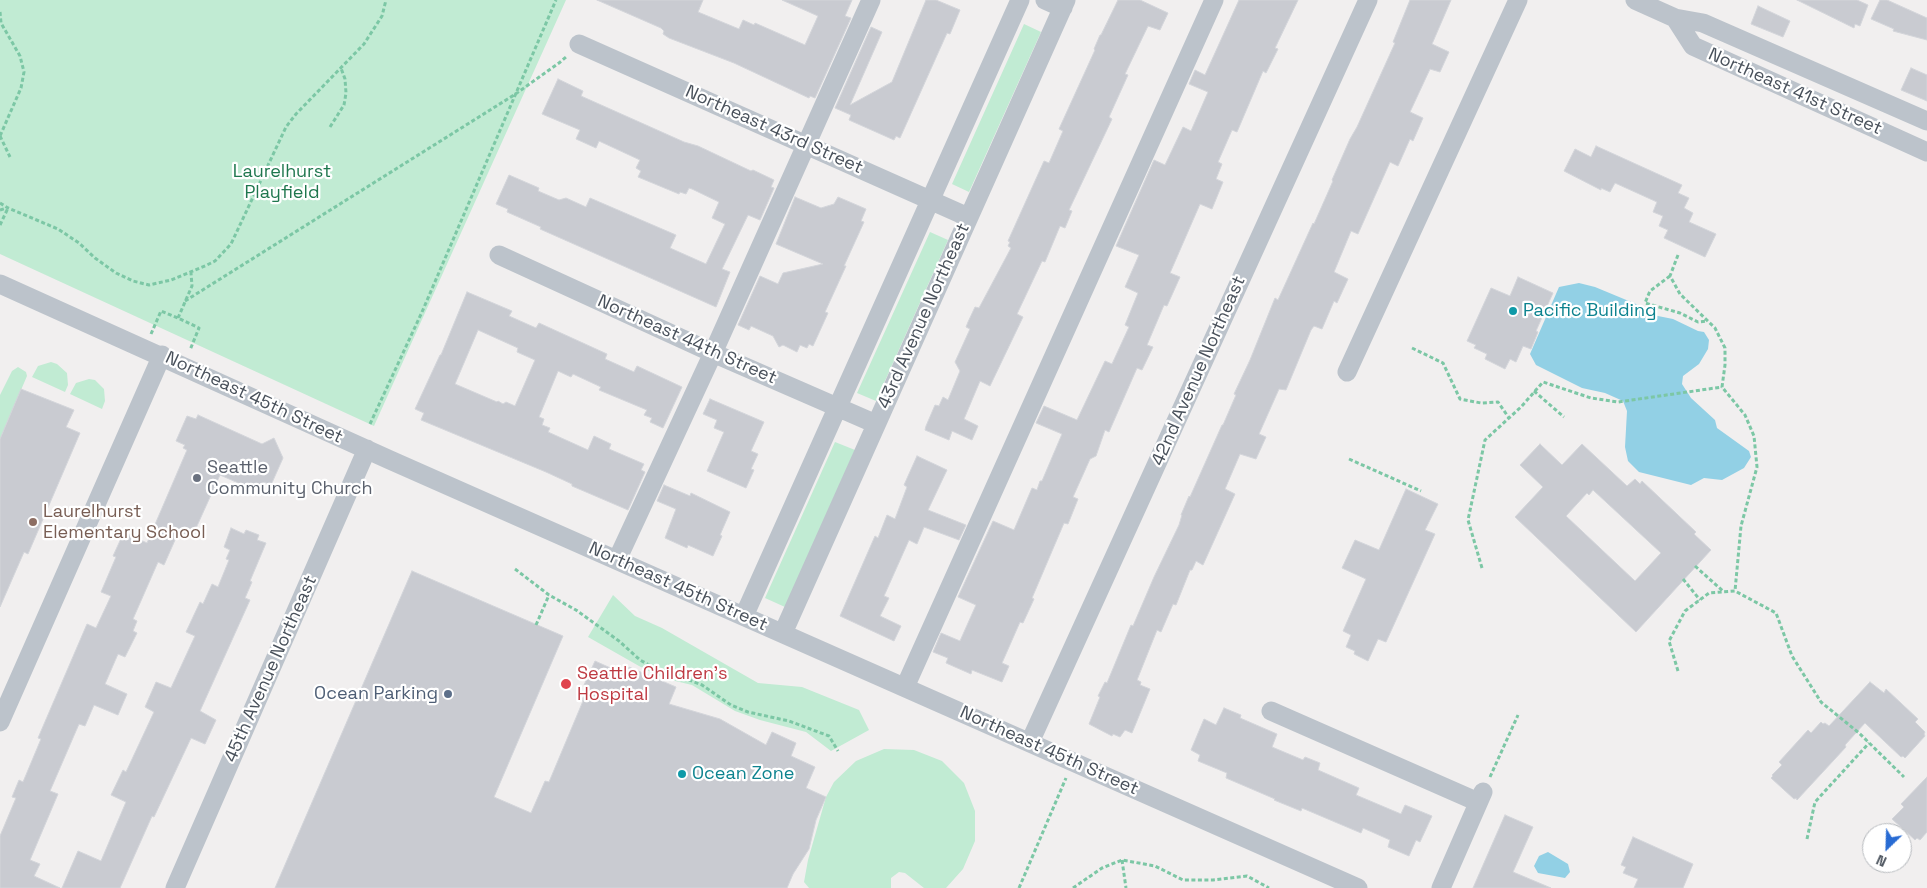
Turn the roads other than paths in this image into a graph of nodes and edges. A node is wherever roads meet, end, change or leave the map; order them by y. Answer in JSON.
{"nodes":[{"id":1,"x":871,"y":0,"type":"edge"},
{"id":2,"x":1020,"y":0,"type":"edge"},
{"id":3,"x":1045,"y":0,"type":"edge"},
{"id":4,"x":1214,"y":0,"type":"edge"},
{"id":5,"x":1368,"y":0,"type":"edge"},
{"id":6,"x":1518,"y":0,"type":"edge"},
{"id":7,"x":1647,"y":2,"type":"edge"},
{"id":8,"x":1064,"y":4,"type":"edge"},
{"id":9,"x":1675,"y":18,"type":"junction"},
{"id":10,"x":578,"y":44,"type":"road end"},
{"id":11,"x":1927,"y":121,"type":"edge"},
{"id":12,"x":806,"y":144,"type":"junction"},
{"id":13,"x":1927,"y":152,"type":"edge"},
{"id":14,"x":931,"y":199,"type":"junction"},
{"id":15,"x":968,"y":217,"type":"junction"},
{"id":16,"x":499,"y":255,"type":"dead end"},
{"id":17,"x":0,"y":284,"type":"edge"},
{"id":18,"x":153,"y":352,"type":"junction"},
{"id":19,"x":713,"y":353,"type":"junction"},
{"id":20,"x":1347,"y":372,"type":"dead end"},
{"id":21,"x":838,"y":406,"type":"junction"},
{"id":22,"x":876,"y":424,"type":"junction"},
{"id":23,"x":367,"y":449,"type":"junction"},
{"id":24,"x":617,"y":560,"type":"junction"},
{"id":25,"x":744,"y":616,"type":"junction"},
{"id":26,"x":783,"y":633,"type":"junction"},
{"id":27,"x":905,"y":687,"type":"junction"},
{"id":28,"x":1271,"y":711,"type":"dead end"},
{"id":29,"x":0,"y":722,"type":"edge"},
{"id":30,"x":1030,"y":742,"type":"junction"},
{"id":31,"x":175,"y":888,"type":"edge"},
{"id":32,"x":1358,"y":888,"type":"edge"},
{"id":33,"x":1442,"y":888,"type":"edge"}],
"edges":[{"from":1,"to":12,"type":"street"},
{"from":2,"to":14,"type":"street"},
{"from":3,"to":8,"type":"street"},
{"from":4,"to":27,"type":"street"},
{"from":5,"to":30,"type":"street","name":"42nd Avenue Northeast"},
{"from":6,"to":20,"type":"street"},
{"from":7,"to":9,"type":"street","name":"Northeast 41st Street"},
{"from":8,"to":15,"type":"street","name":"43rd Avenue Northeast"},
{"from":9,"to":11,"type":"street","name":"Northeast 41st Street"},
{"from":9,"to":13,"type":"street","name":"Northeast 41st Street"},
{"from":10,"to":12,"type":"street","name":"Northeast 43rd Street"},
{"from":12,"to":14,"type":"street","name":"Northeast 43rd Street"},
{"from":12,"to":19,"type":"street"},
{"from":14,"to":15,"type":"street","name":"Northeast 43rd Street"},
{"from":14,"to":21,"type":"street"},
{"from":15,"to":22,"type":"street","name":"43rd Avenue Northeast"},
{"from":16,"to":19,"type":"street","name":"Northeast 44th Street"},
{"from":17,"to":18,"type":"street","name":"Northeast 45th Street"},
{"from":18,"to":23,"type":"street","name":"Northeast 45th Street"},
{"from":18,"to":29,"type":"street"},
{"from":19,"to":21,"type":"street","name":"Northeast 44th Street"},
{"from":19,"to":24,"type":"street"},
{"from":21,"to":22,"type":"street","name":"Northeast 44th Street"},
{"from":21,"to":25,"type":"street"},
{"from":22,"to":26,"type":"street","name":"43rd Avenue Northeast"},
{"from":23,"to":24,"type":"street","name":"Northeast 45th Street"},
{"from":23,"to":31,"type":"street","name":"45th Avenue Northeast"},
{"from":24,"to":25,"type":"street","name":"Northeast 45th Street"},
{"from":25,"to":26,"type":"street","name":"Northeast 45th Street"},
{"from":26,"to":27,"type":"street","name":"Northeast 45th Street"},
{"from":27,"to":30,"type":"street","name":"Northeast 45th Street"},
{"from":28,"to":33,"type":"street"},
{"from":30,"to":32,"type":"street","name":"Northeast 45th Street"}]}
